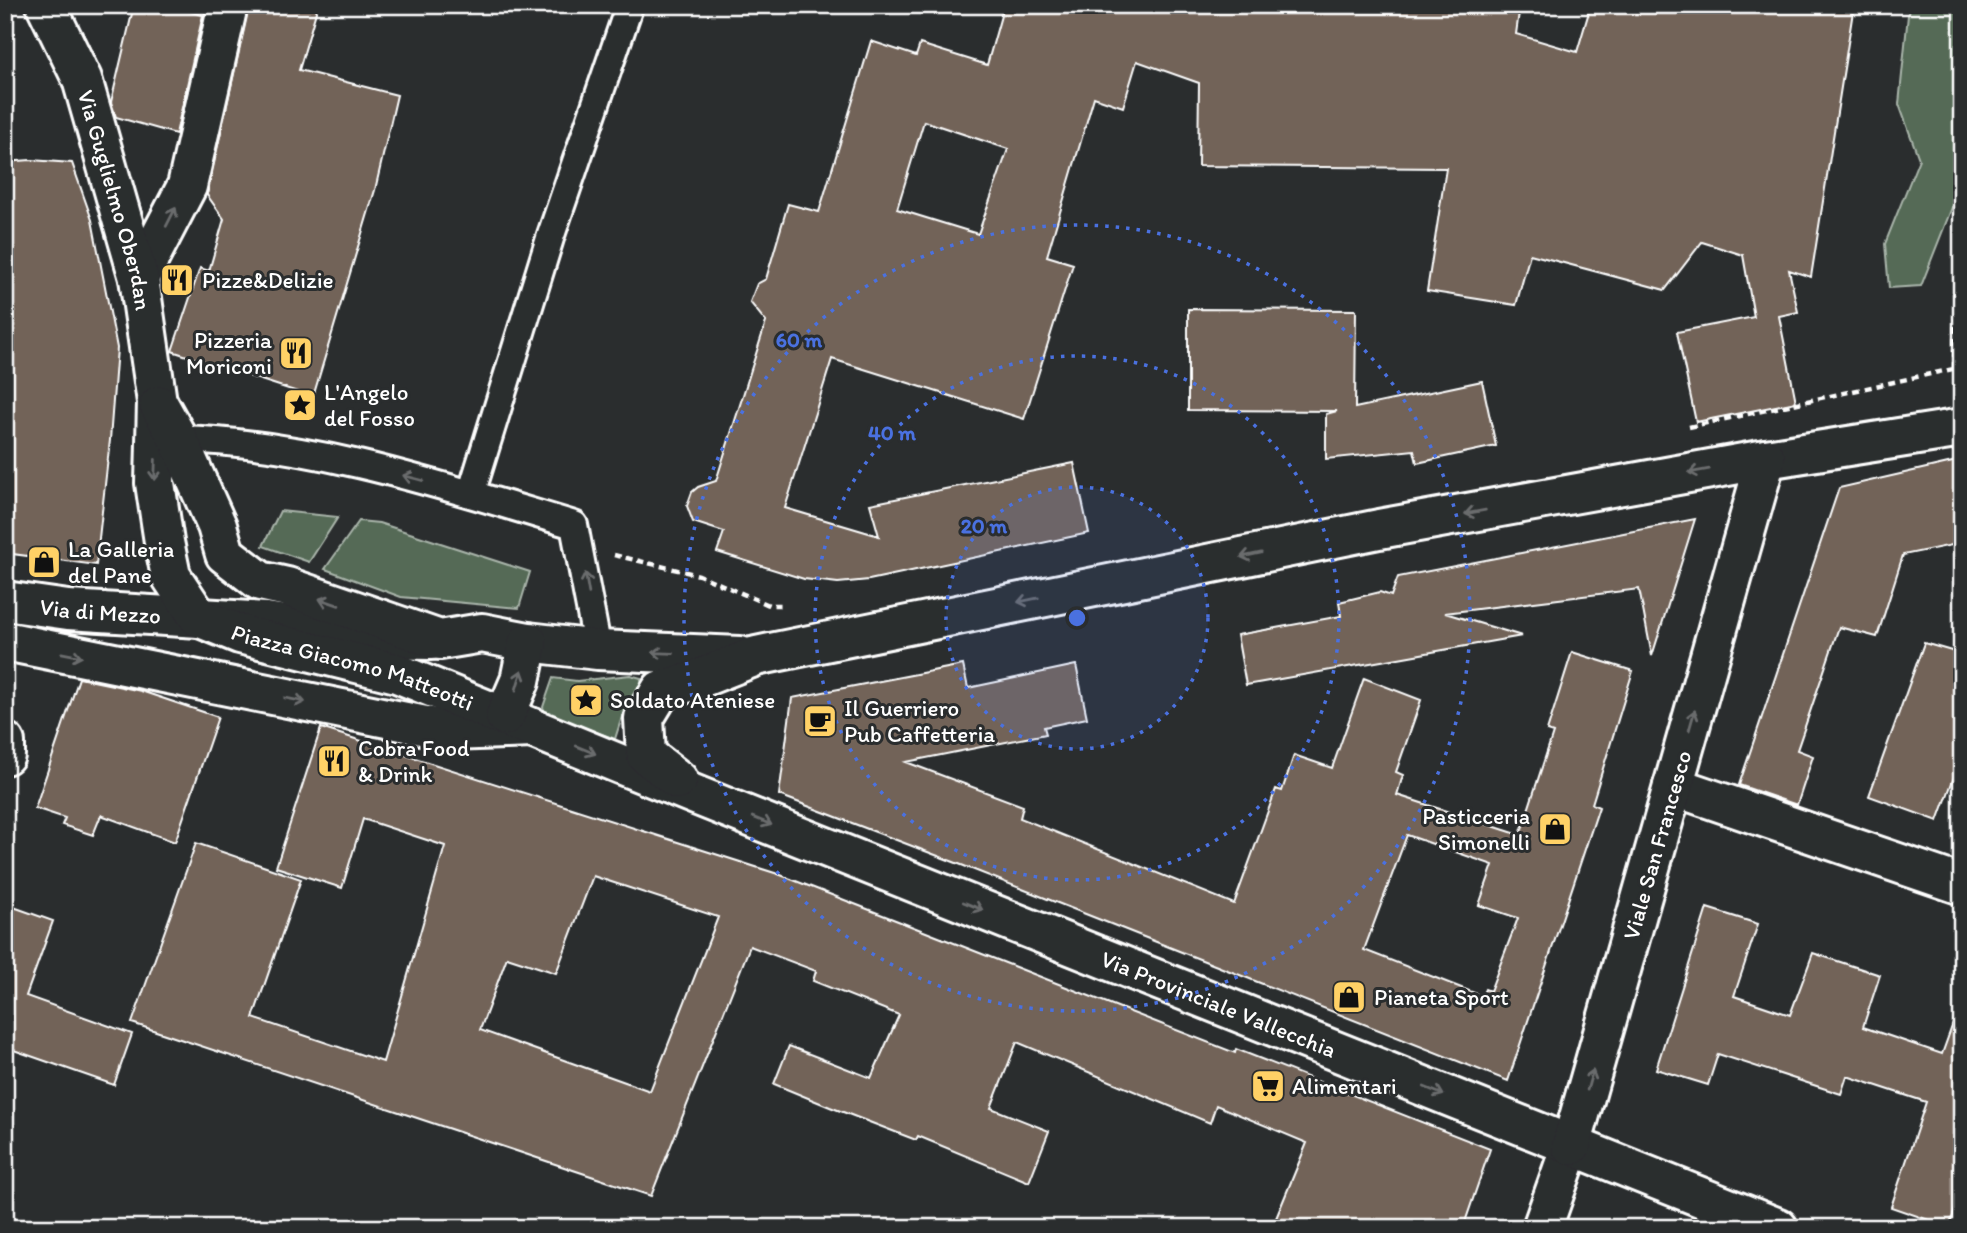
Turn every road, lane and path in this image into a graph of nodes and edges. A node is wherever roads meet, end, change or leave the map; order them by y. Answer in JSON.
{"nodes":[{"id":1,"x":46,"y":5,"type":"edge"},
{"id":2,"x":225,"y":6,"type":"edge"},
{"id":3,"x":628,"y":10,"type":"dead end"},
{"id":4,"x":139,"y":278,"type":"junction"},
{"id":5,"x":1962,"y":303,"type":"edge"},
{"id":6,"x":1962,"y":368,"type":"edge"},
{"id":7,"x":1954,"y":369,"type":"junction"},
{"id":8,"x":157,"y":402,"type":"junction"},
{"id":9,"x":1962,"y":428,"type":"edge"},
{"id":10,"x":1681,"y":429,"type":"dead end"},
{"id":11,"x":178,"y":439,"type":"junction"},
{"id":12,"x":1766,"y":459,"type":"junction"},
{"id":13,"x":471,"y":494,"type":"junction"},
{"id":14,"x":581,"y":550,"type":"junction"},
{"id":15,"x":5,"y":601,"type":"edge"},
{"id":16,"x":794,"y":606,"type":"dead end"},
{"id":17,"x":198,"y":617,"type":"junction"},
{"id":18,"x":440,"y":640,"type":"junction"},
{"id":19,"x":5,"y":641,"type":"edge"},
{"id":20,"x":528,"y":642,"type":"junction"},
{"id":21,"x":598,"y":650,"type":"junction"},
{"id":22,"x":756,"y":656,"type":"junction"},
{"id":23,"x":519,"y":722,"type":"junction"},
{"id":24,"x":5,"y":742,"type":"edge"},
{"id":25,"x":5,"y":755,"type":"edge"},
{"id":26,"x":1673,"y":786,"type":"junction"},
{"id":27,"x":698,"y":796,"type":"junction"},
{"id":28,"x":1962,"y":886,"type":"edge"},
{"id":29,"x":1571,"y":1146,"type":"junction"},
{"id":30,"x":1542,"y":1228,"type":"edge"},
{"id":31,"x":1778,"y":1228,"type":"edge"}],
"edges":[{"from":1,"to":4,"type":"main road","name":"Via Guglielmo Oberdan"},
{"from":4,"to":2,"type":"main road","one_way":true},
{"from":3,"to":13,"type":"lane"},
{"from":4,"to":8,"type":"main road","name":"Via Guglielmo Oberdan"},
{"from":5,"to":7,"type":"path"},
{"from":6,"to":7,"type":"path"},
{"from":7,"to":10,"type":"path"},
{"from":8,"to":11,"type":"main road","name":"Piazza Giacomo Matteotti"},
{"from":8,"to":17,"type":"main road","one_way":true},
{"from":9,"to":12,"type":"main road"},
{"from":13,"to":11,"type":"lane","one_way":true},
{"from":18,"to":11,"type":"main road","name":"Piazza Giacomo Matteotti","one_way":true},
{"from":12,"to":22,"type":"main road","one_way":true},
{"from":26,"to":12,"type":"main road","name":"Viale San Francesco","one_way":true},
{"from":13,"to":14,"type":"lane"},
{"from":14,"to":16,"type":"path"},
{"from":21,"to":14,"type":"lane","one_way":true},
{"from":15,"to":17,"type":"main road","name":"Via di Mezzo"},
{"from":17,"to":18,"type":"main road","name":"Piazza Giacomo Matteotti"},
{"from":17,"to":23,"type":"main road","name":"Piazza Giacomo Matteotti"},
{"from":18,"to":20,"type":"main road","name":"Piazza Giacomo Matteotti"},
{"from":19,"to":23,"type":"main road","one_way":true},
{"from":20,"to":21,"type":"main road","name":"Piazza Giacomo Matteotti"},
{"from":23,"to":20,"type":"main road","one_way":true},
{"from":22,"to":21,"type":"main road","name":"Piazza Giacomo Matteotti","one_way":true},
{"from":22,"to":27,"type":"main road"},
{"from":23,"to":27,"type":"main road","name":"Piazza Giacomo Matteotti","one_way":true},
{"from":24,"to":25,"type":"main road"},
{"from":26,"to":28,"type":"main road"},
{"from":29,"to":26,"type":"main road","name":"Viale San Francesco","one_way":true},
{"from":27,"to":29,"type":"main road","name":"Via Provinciale Vallecchia","one_way":true},
{"from":29,"to":30,"type":"main road","name":"Viale San Francesco"},
{"from":29,"to":31,"type":"main road","name":"Via Provinciale Vallecchia"}]}
